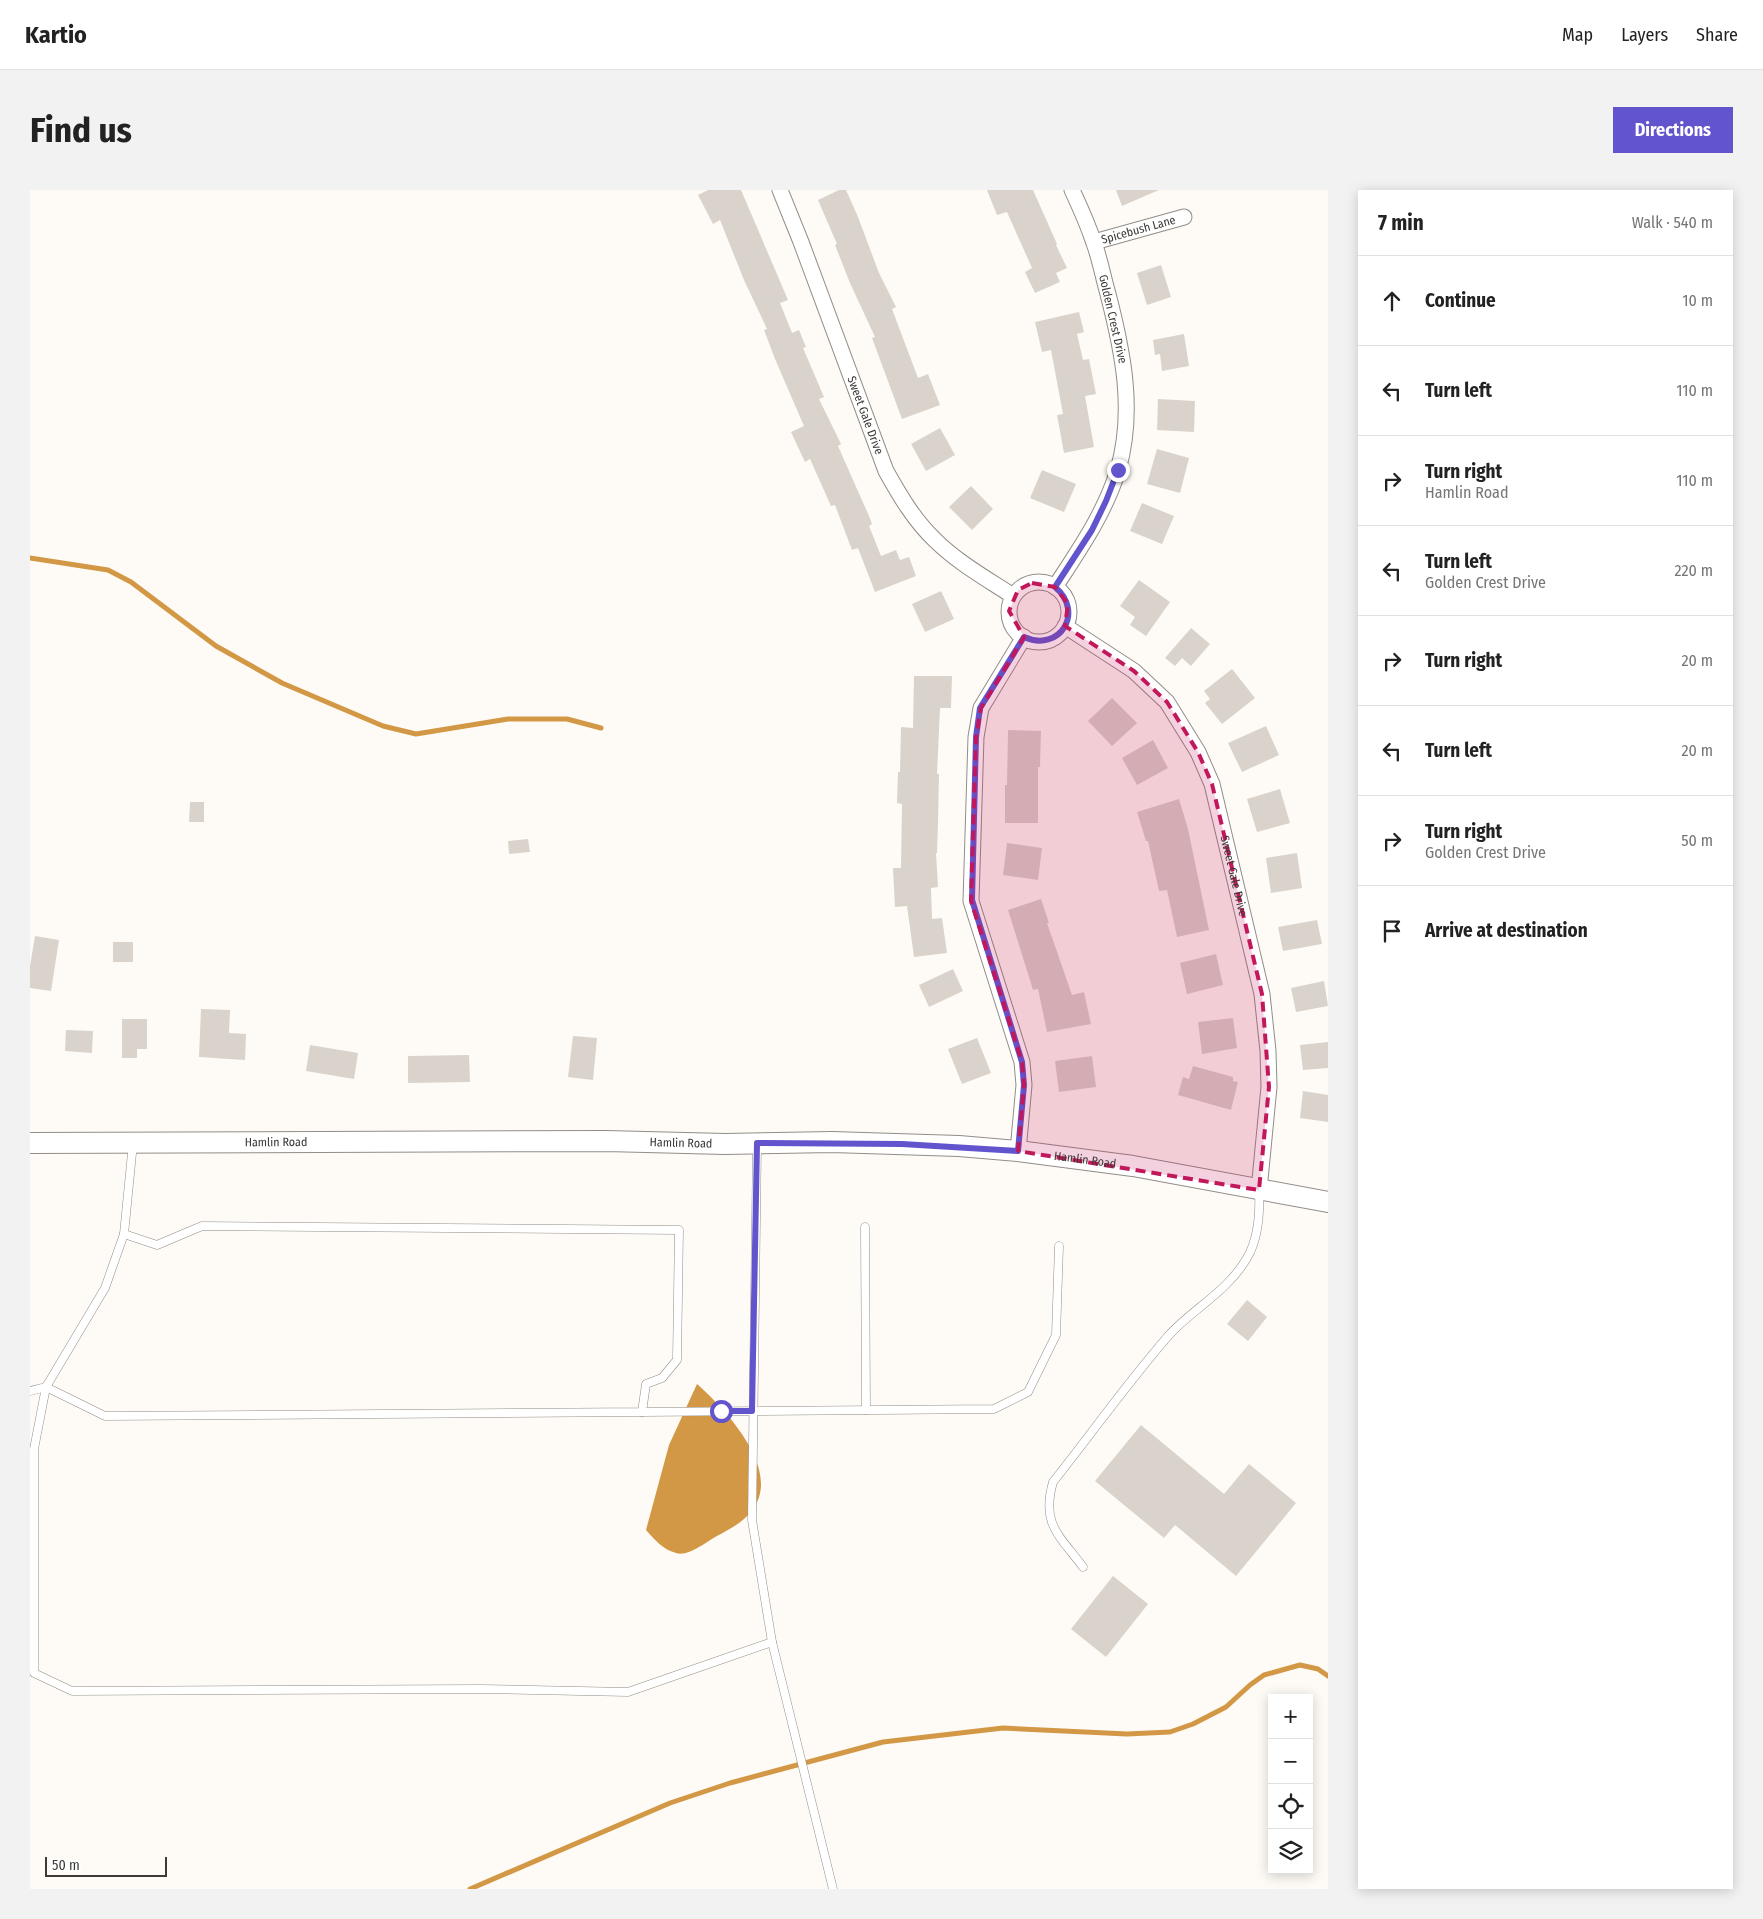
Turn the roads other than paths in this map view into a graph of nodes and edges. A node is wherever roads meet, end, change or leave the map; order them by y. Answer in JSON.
{"nodes":[{"id":1,"x":780,"y":190,"type":"edge"},
{"id":2,"x":1072,"y":190,"type":"edge"},
{"id":3,"x":1184,"y":217,"type":"dead end"},
{"id":4,"x":1094,"y":242,"type":"junction"},
{"id":5,"x":1055,"y":587,"type":"junction"},
{"id":6,"x":1013,"y":596,"type":"junction"},
{"id":7,"x":1065,"y":626,"type":"junction"},
{"id":8,"x":1024,"y":637,"type":"junction"},
{"id":9,"x":30,"y":1143,"type":"edge"},
{"id":10,"x":133,"y":1143,"type":"junction"},
{"id":11,"x":757,"y":1143,"type":"junction"},
{"id":12,"x":1018,"y":1151,"type":"junction"},
{"id":13,"x":1259,"y":1190,"type":"junction"},
{"id":14,"x":1328,"y":1202,"type":"edge"},
{"id":15,"x":865,"y":1227,"type":"dead end"},
{"id":16,"x":124,"y":1234,"type":"junction"},
{"id":17,"x":1059,"y":1246,"type":"dead end"},
{"id":18,"x":46,"y":1387,"type":"junction"},
{"id":19,"x":30,"y":1391,"type":"edge"},
{"id":20,"x":866,"y":1410,"type":"junction"},
{"id":21,"x":752,"y":1411,"type":"junction"},
{"id":22,"x":642,"y":1412,"type":"junction"},
{"id":23,"x":1083,"y":1566,"type":"dead end"},
{"id":24,"x":772,"y":1642,"type":"junction"},
{"id":25,"x":32,"y":1674,"type":"edge"},
{"id":26,"x":833,"y":1889,"type":"edge"}],
"edges":[{"from":1,"to":6,"type":"street","name":"Sweet Gale Drive"},
{"from":2,"to":4,"type":"street","name":"Golden Crest Drive"},
{"from":3,"to":4,"type":"street","name":"Spicebush Lane"},
{"from":4,"to":5,"type":"street","name":"Golden Crest Drive"},
{"from":5,"to":6,"type":"street"},
{"from":5,"to":7,"type":"street"},
{"from":6,"to":8,"type":"street"},
{"from":7,"to":8,"type":"street"},
{"from":7,"to":13,"type":"street","name":"Sweet Gale Drive"},
{"from":8,"to":12,"type":"street"},
{"from":9,"to":10,"type":"street","name":"Hamlin Road"},
{"from":10,"to":11,"type":"street","name":"Hamlin Road"},
{"from":10,"to":16,"type":"lane"},
{"from":11,"to":12,"type":"street","name":"Hamlin Road"},
{"from":11,"to":21,"type":"lane"},
{"from":12,"to":13,"type":"street","name":"Hamlin Road"},
{"from":13,"to":14,"type":"street","name":"Hamlin Road"},
{"from":13,"to":23,"type":"lane"},
{"from":15,"to":20,"type":"lane"},
{"from":16,"to":18,"type":"lane"},
{"from":16,"to":22,"type":"lane"},
{"from":17,"to":20,"type":"lane"},
{"from":18,"to":19,"type":"lane"},
{"from":18,"to":22,"type":"lane"},
{"from":18,"to":25,"type":"lane"},
{"from":20,"to":21,"type":"lane"},
{"from":21,"to":22,"type":"lane"},
{"from":21,"to":24,"type":"lane"},
{"from":24,"to":25,"type":"lane"},
{"from":24,"to":26,"type":"lane"}]}
